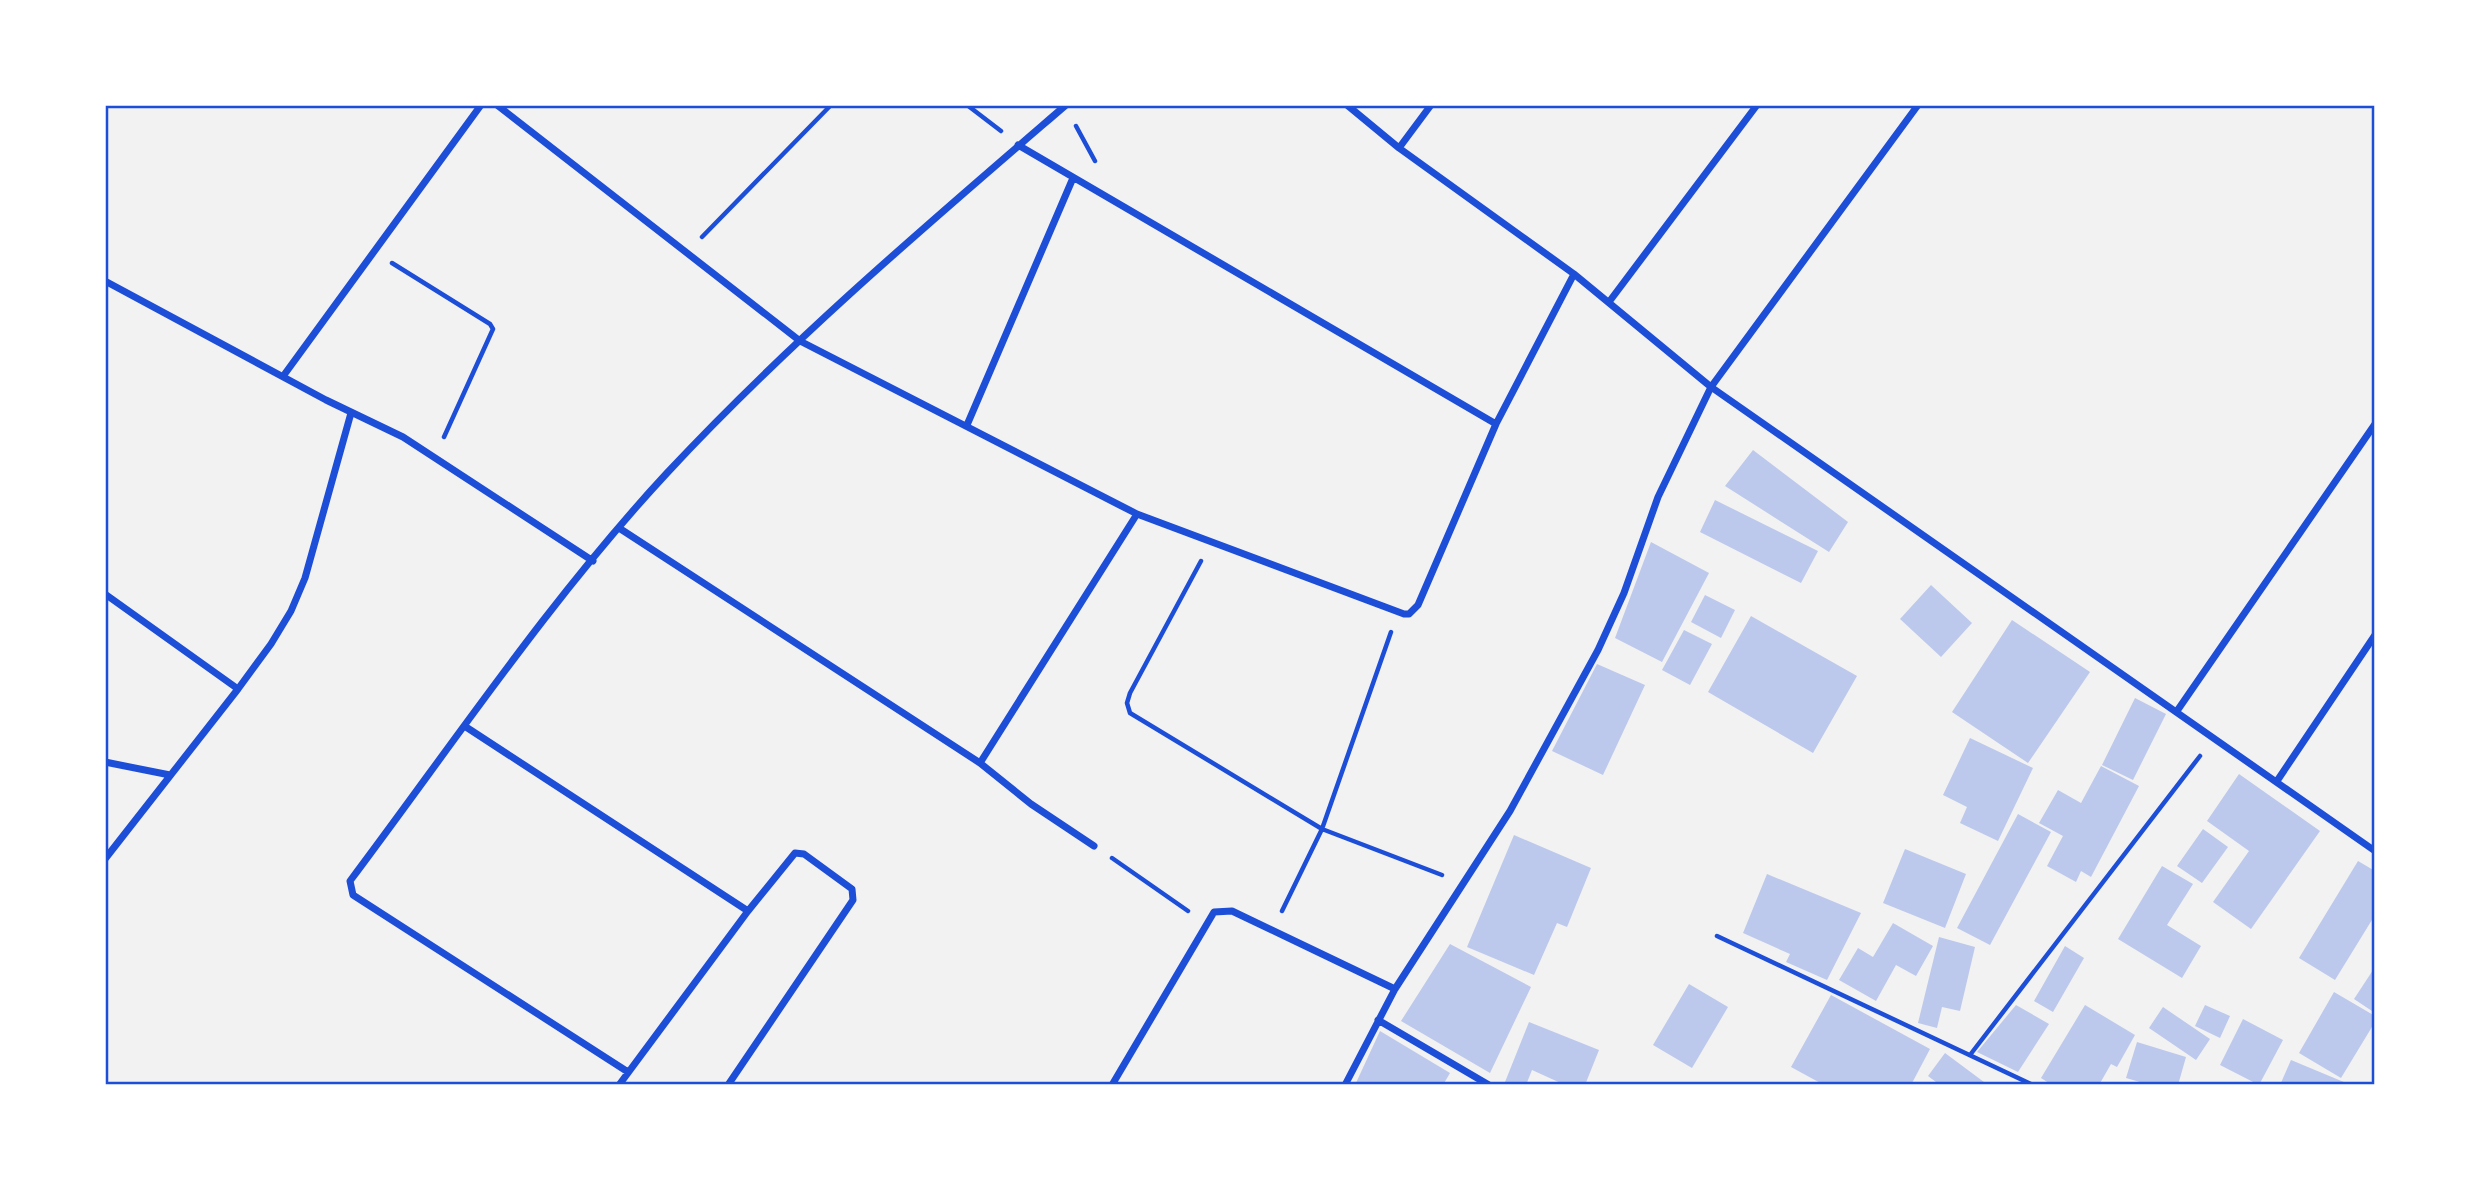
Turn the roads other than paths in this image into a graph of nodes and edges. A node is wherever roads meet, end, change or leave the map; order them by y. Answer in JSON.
{"nodes":[{"id":1,"x":481,"y":105,"type":"edge"},
{"id":2,"x":497,"y":105,"type":"edge"},
{"id":3,"x":1065,"y":105,"type":"edge"},
{"id":4,"x":1347,"y":105,"type":"edge"},
{"id":5,"x":1431,"y":105,"type":"edge"},
{"id":6,"x":1757,"y":105,"type":"edge"},
{"id":7,"x":1918,"y":105,"type":"edge"},
{"id":8,"x":1018,"y":145,"type":"junction"},
{"id":9,"x":1399,"y":148,"type":"junction"},
{"id":10,"x":1073,"y":178,"type":"junction"},
{"id":11,"x":1574,"y":274,"type":"junction"},
{"id":12,"x":105,"y":281,"type":"edge"},
{"id":13,"x":1609,"y":302,"type":"junction"},
{"id":14,"x":800,"y":341,"type":"junction"},
{"id":15,"x":284,"y":375,"type":"junction"},
{"id":16,"x":1711,"y":387,"type":"junction"},
{"id":17,"x":351,"y":413,"type":"junction"},
{"id":18,"x":1496,"y":424,"type":"junction"},
{"id":19,"x":2375,"y":424,"type":"edge"},
{"id":20,"x":967,"y":425,"type":"junction"},
{"id":21,"x":1137,"y":514,"type":"junction"},
{"id":22,"x":619,"y":528,"type":"junction"},
{"id":23,"x":593,"y":561,"type":"junction"},
{"id":24,"x":105,"y":594,"type":"edge"},
{"id":25,"x":2375,"y":635,"type":"edge"},
{"id":26,"x":238,"y":689,"type":"junction"},
{"id":27,"x":2177,"y":711,"type":"junction"},
{"id":28,"x":466,"y":727,"type":"junction"},
{"id":29,"x":105,"y":762,"type":"edge"},
{"id":30,"x":979,"y":763,"type":"junction"},
{"id":31,"x":170,"y":775,"type":"junction"},
{"id":32,"x":2277,"y":781,"type":"junction"},
{"id":33,"x":1094,"y":846,"type":"road end"},
{"id":34,"x":2375,"y":851,"type":"edge"},
{"id":35,"x":105,"y":859,"type":"edge"},
{"id":36,"x":748,"y":911,"type":"junction"},
{"id":37,"x":1395,"y":989,"type":"junction"},
{"id":38,"x":1378,"y":1020,"type":"junction"},
{"id":39,"x":628,"y":1072,"type":"junction"},
{"id":40,"x":619,"y":1085,"type":"edge"},
{"id":41,"x":728,"y":1085,"type":"edge"},
{"id":42,"x":1112,"y":1085,"type":"edge"},
{"id":43,"x":1345,"y":1085,"type":"edge"},
{"id":44,"x":1489,"y":1085,"type":"edge"}],
"edges":[{"from":1,"to":15,"type":"street"},
{"from":2,"to":14,"type":"street"},
{"from":3,"to":8,"type":"street"},
{"from":4,"to":9,"type":"street"},
{"from":5,"to":9,"type":"street"},
{"from":6,"to":13,"type":"street"},
{"from":7,"to":16,"type":"street"},
{"from":8,"to":10,"type":"street"},
{"from":8,"to":14,"type":"street"},
{"from":9,"to":11,"type":"street"},
{"from":10,"to":18,"type":"street"},
{"from":10,"to":20,"type":"street"},
{"from":11,"to":13,"type":"street"},
{"from":11,"to":18,"type":"street"},
{"from":12,"to":15,"type":"street"},
{"from":13,"to":16,"type":"street"},
{"from":14,"to":20,"type":"street"},
{"from":14,"to":22,"type":"street"},
{"from":15,"to":17,"type":"street"},
{"from":16,"to":27,"type":"street"},
{"from":16,"to":37,"type":"street"},
{"from":17,"to":23,"type":"street"},
{"from":17,"to":26,"type":"street"},
{"from":18,"to":21,"type":"street"},
{"from":19,"to":27,"type":"street"},
{"from":20,"to":21,"type":"street"},
{"from":21,"to":30,"type":"street"},
{"from":22,"to":23,"type":"street"},
{"from":22,"to":30,"type":"street"},
{"from":23,"to":28,"type":"street"},
{"from":24,"to":26,"type":"street"},
{"from":25,"to":32,"type":"street"},
{"from":26,"to":31,"type":"street"},
{"from":27,"to":32,"type":"street"},
{"from":28,"to":36,"type":"street"},
{"from":28,"to":39,"type":"street"},
{"from":29,"to":31,"type":"street"},
{"from":30,"to":33,"type":"street"},
{"from":31,"to":35,"type":"street"},
{"from":32,"to":34,"type":"street"},
{"from":36,"to":39,"type":"street"},
{"from":36,"to":41,"type":"street"},
{"from":37,"to":38,"type":"street"},
{"from":37,"to":42,"type":"street"},
{"from":38,"to":43,"type":"street"},
{"from":38,"to":44,"type":"street"},
{"from":39,"to":40,"type":"street"}]}
